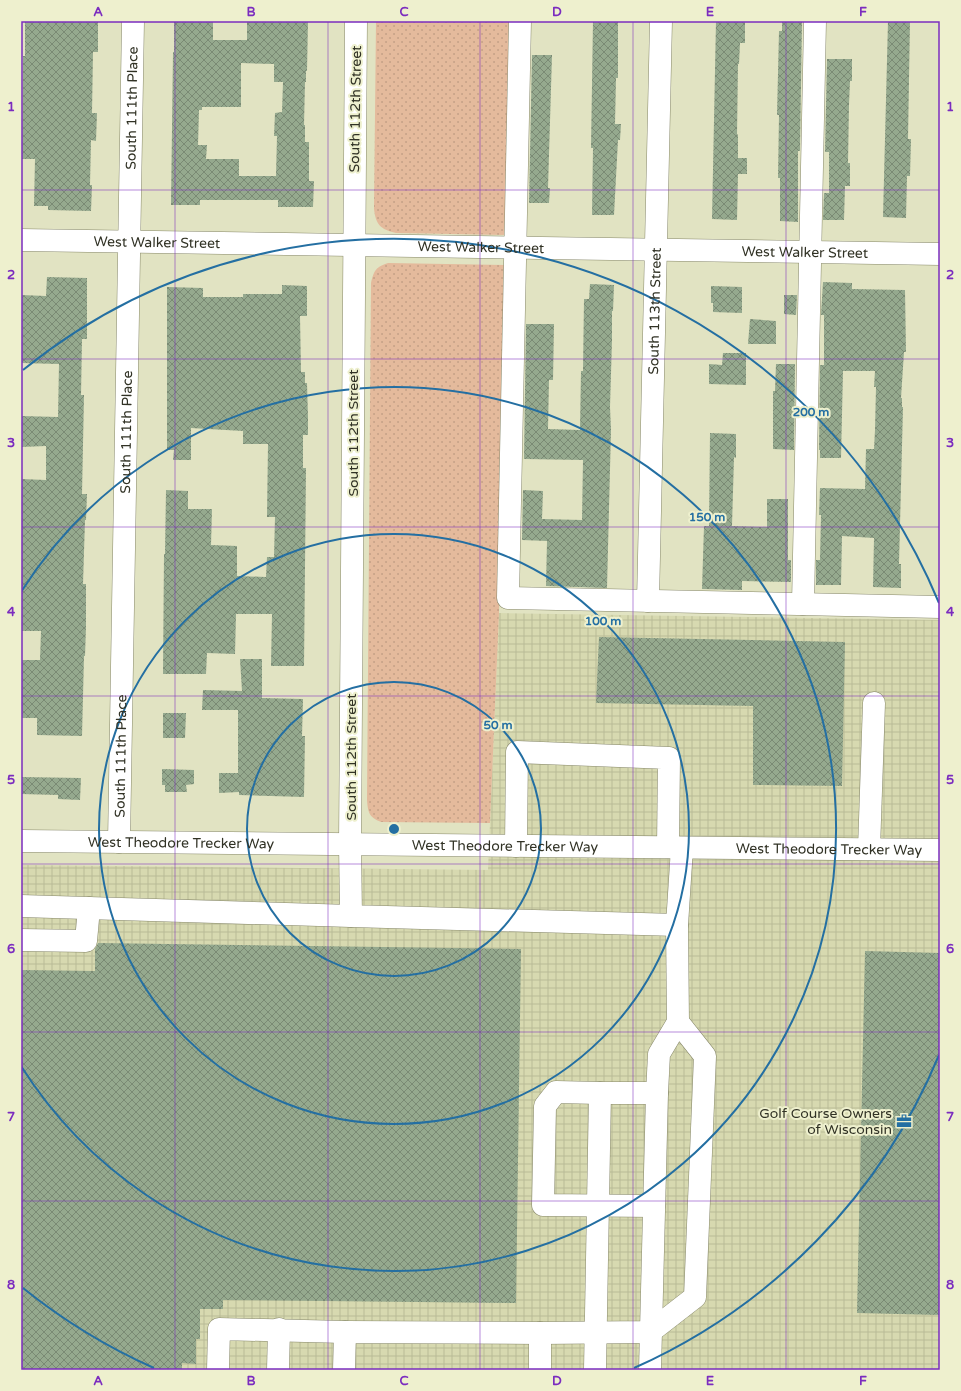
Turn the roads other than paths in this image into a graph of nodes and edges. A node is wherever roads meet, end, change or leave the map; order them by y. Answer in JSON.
{"nodes":[{"id":1,"x":133,"y":21,"type":"edge"},
{"id":2,"x":356,"y":21,"type":"edge"},
{"id":3,"x":520,"y":21,"type":"edge"},
{"id":4,"x":661,"y":21,"type":"edge"},
{"id":5,"x":815,"y":21,"type":"edge"},
{"id":6,"x":21,"y":240,"type":"edge"},
{"id":7,"x":130,"y":242,"type":"junction"},
{"id":8,"x":354,"y":245,"type":"junction"},
{"id":9,"x":515,"y":248,"type":"junction"},
{"id":10,"x":655,"y":250,"type":"junction"},
{"id":11,"x":811,"y":252,"type":"junction"},
{"id":12,"x":940,"y":254,"type":"edge"},
{"id":13,"x":648,"y":601,"type":"junction"},
{"id":14,"x":803,"y":604,"type":"junction"},
{"id":15,"x":940,"y":607,"type":"edge"},
{"id":16,"x":874,"y":703,"type":"dead end"},
{"id":17,"x":21,"y":842,"type":"edge"},
{"id":18,"x":119,"y":842,"type":"junction"},
{"id":19,"x":350,"y":844,"type":"junction"},
{"id":20,"x":516,"y":846,"type":"junction"},
{"id":21,"x":675,"y":848,"type":"junction"},
{"id":22,"x":869,"y":849,"type":"junction"},
{"id":23,"x":940,"y":850,"type":"edge"},
{"id":24,"x":21,"y":906,"type":"edge"},
{"id":25,"x":89,"y":908,"type":"junction"},
{"id":26,"x":351,"y":916,"type":"junction"},
{"id":27,"x":677,"y":925,"type":"junction"},
{"id":28,"x":21,"y":940,"type":"edge"},
{"id":29,"x":678,"y":1022,"type":"junction"},
{"id":30,"x":600,"y":1093,"type":"junction"},
{"id":31,"x":657,"y":1093,"type":"junction"},
{"id":32,"x":598,"y":1206,"type":"junction"},
{"id":33,"x":654,"y":1206,"type":"junction"},
{"id":34,"x":279,"y":1329,"type":"junction"},
{"id":35,"x":346,"y":1332,"type":"junction"},
{"id":36,"x":596,"y":1332,"type":"junction"},
{"id":37,"x":650,"y":1332,"type":"junction"},
{"id":38,"x":540,"y":1333,"type":"junction"},
{"id":39,"x":218,"y":1370,"type":"edge"},
{"id":40,"x":278,"y":1370,"type":"edge"},
{"id":41,"x":344,"y":1370,"type":"edge"},
{"id":42,"x":540,"y":1370,"type":"edge"},
{"id":43,"x":595,"y":1370,"type":"edge"},
{"id":44,"x":650,"y":1370,"type":"edge"}],
"edges":[{"from":1,"to":7,"type":"street","name":"South 111th Place"},
{"from":2,"to":8,"type":"street","name":"South 112th Street"},
{"from":3,"to":9,"type":"street"},
{"from":4,"to":10,"type":"street","name":"South 113th Street"},
{"from":5,"to":11,"type":"street"},
{"from":6,"to":7,"type":"street","name":"West Walker Street"},
{"from":7,"to":8,"type":"street","name":"West Walker Street"},
{"from":7,"to":18,"type":"street","name":"South 111th Place"},
{"from":8,"to":9,"type":"street","name":"West Walker Street"},
{"from":8,"to":19,"type":"street","name":"South 112th Street"},
{"from":9,"to":10,"type":"street","name":"West Walker Street"},
{"from":9,"to":13,"type":"street"},
{"from":10,"to":11,"type":"street","name":"West Walker Street"},
{"from":10,"to":13,"type":"street","name":"South 113th Street"},
{"from":11,"to":12,"type":"street","name":"West Walker Street"},
{"from":11,"to":14,"type":"street"},
{"from":13,"to":14,"type":"street"},
{"from":14,"to":15,"type":"street"},
{"from":16,"to":22,"type":"street"},
{"from":17,"to":18,"type":"street","name":"West Theodore Trecker Way"},
{"from":18,"to":19,"type":"street","name":"West Theodore Trecker Way"},
{"from":19,"to":20,"type":"street","name":"West Theodore Trecker Way"},
{"from":19,"to":26,"type":"street","name":"South 112th Street"},
{"from":20,"to":21,"type":"street","name":"West Theodore Trecker Way"},
{"from":20,"to":21,"type":"street"},
{"from":21,"to":22,"type":"street","name":"West Theodore Trecker Way"},
{"from":21,"to":27,"type":"street"},
{"from":22,"to":23,"type":"street","name":"West Theodore Trecker Way"},
{"from":24,"to":25,"type":"street"},
{"from":25,"to":26,"type":"street"},
{"from":25,"to":28,"type":"street"},
{"from":26,"to":27,"type":"street"},
{"from":27,"to":29,"type":"street"},
{"from":29,"to":31,"type":"street"},
{"from":29,"to":37,"type":"street"},
{"from":30,"to":31,"type":"street"},
{"from":30,"to":32,"type":"street"},
{"from":30,"to":32,"type":"street"},
{"from":31,"to":33,"type":"street"},
{"from":32,"to":33,"type":"street"},
{"from":32,"to":36,"type":"street"},
{"from":33,"to":37,"type":"street"},
{"from":34,"to":35,"type":"street"},
{"from":34,"to":39,"type":"street"},
{"from":34,"to":40,"type":"street"},
{"from":35,"to":38,"type":"street"},
{"from":35,"to":41,"type":"street"},
{"from":36,"to":37,"type":"street"},
{"from":36,"to":38,"type":"street"},
{"from":36,"to":43,"type":"street"},
{"from":37,"to":44,"type":"street"},
{"from":38,"to":42,"type":"street"}]}
